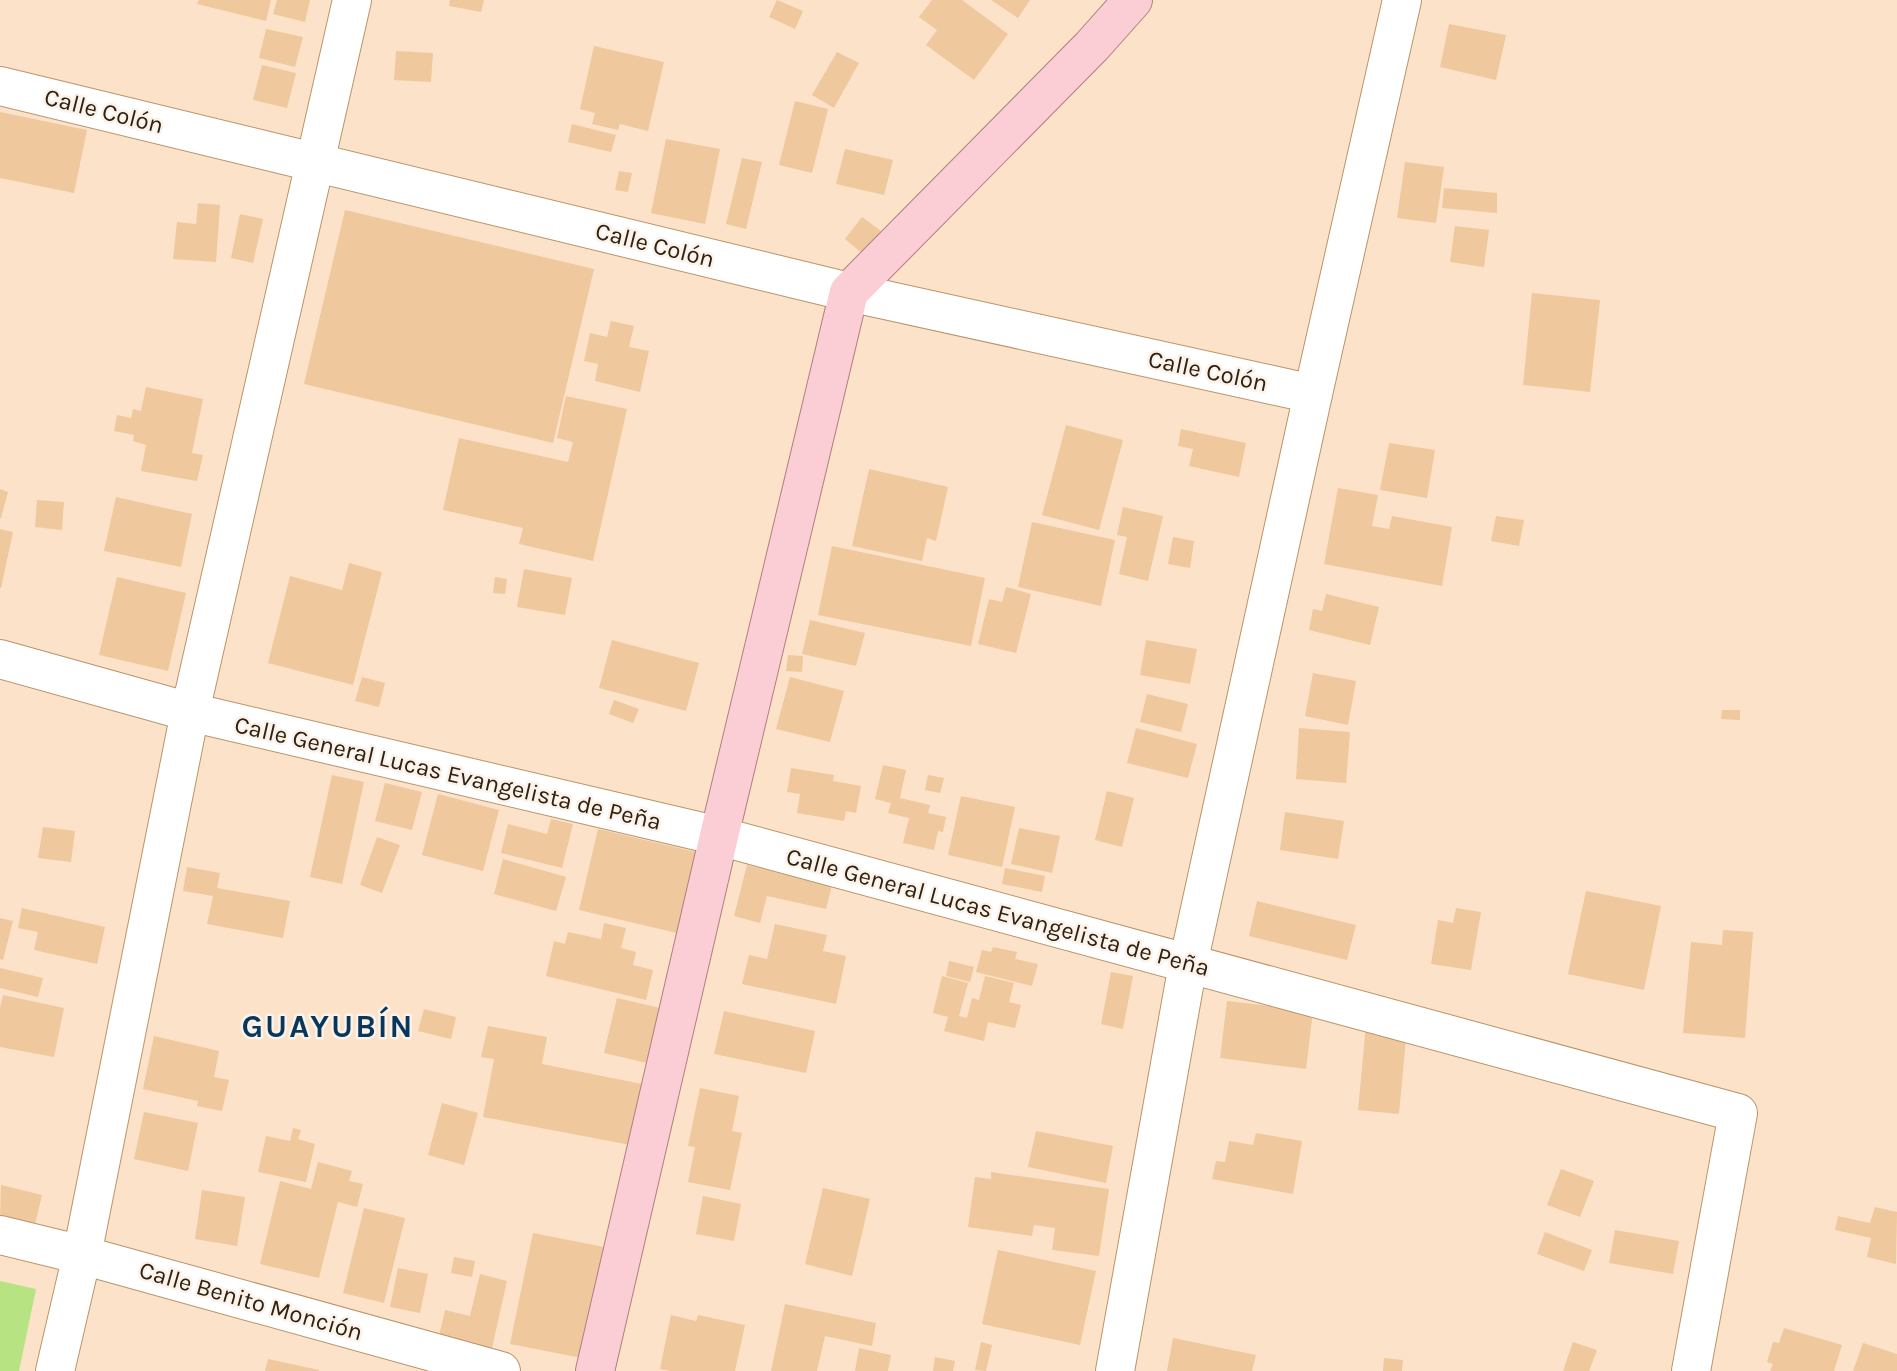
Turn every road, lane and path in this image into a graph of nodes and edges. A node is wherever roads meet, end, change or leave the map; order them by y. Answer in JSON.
{"nodes":[{"id":1,"x":352,"y":0,"type":"edge"},
{"id":2,"x":1133,"y":0,"type":"edge"},
{"id":3,"x":1402,"y":0,"type":"edge"},
{"id":4,"x":0,"y":86,"type":"edge"},
{"id":5,"x":315,"y":163,"type":"junction"},
{"id":6,"x":849,"y":292,"type":"junction"},
{"id":7,"x":1313,"y":394,"type":"junction"},
{"id":8,"x":0,"y":659,"type":"edge"},
{"id":9,"x":190,"y":712,"type":"junction"},
{"id":10,"x":719,"y":835,"type":"junction"},
{"id":11,"x":1188,"y":964,"type":"junction"},
{"id":12,"x":0,"y":1235,"type":"edge"},
{"id":13,"x":82,"y":1255,"type":"junction"},
{"id":14,"x":55,"y":1371,"type":"edge"},
{"id":15,"x":501,"y":1371,"type":"edge"},
{"id":16,"x":595,"y":1371,"type":"edge"},
{"id":17,"x":1115,"y":1371,"type":"edge"},
{"id":18,"x":1691,"y":1371,"type":"edge"}],
"edges":[{"from":1,"to":5,"type":"street"},
{"from":2,"to":6,"type":"main road"},
{"from":3,"to":7,"type":"street"},
{"from":4,"to":5,"type":"street","name":"Calle Colón"},
{"from":5,"to":6,"type":"street","name":"Calle Colón"},
{"from":5,"to":9,"type":"street"},
{"from":6,"to":7,"type":"street","name":"Calle Colón"},
{"from":6,"to":10,"type":"main road"},
{"from":7,"to":11,"type":"street"},
{"from":8,"to":9,"type":"street","name":"Calle General Lucas Evangelista de Peña"},
{"from":9,"to":10,"type":"street","name":"Calle General Lucas Evangelista de Peña"},
{"from":9,"to":13,"type":"street"},
{"from":10,"to":11,"type":"street","name":"Calle General Lucas Evangelista de Peña"},
{"from":10,"to":16,"type":"main road"},
{"from":11,"to":17,"type":"street"},
{"from":11,"to":18,"type":"street","name":"Calle General Lucas Evangelista de Peña"},
{"from":12,"to":13,"type":"street","name":"Calle Benito Monción"},
{"from":13,"to":14,"type":"street"},
{"from":13,"to":15,"type":"street","name":"Calle Benito Monción"}]}
